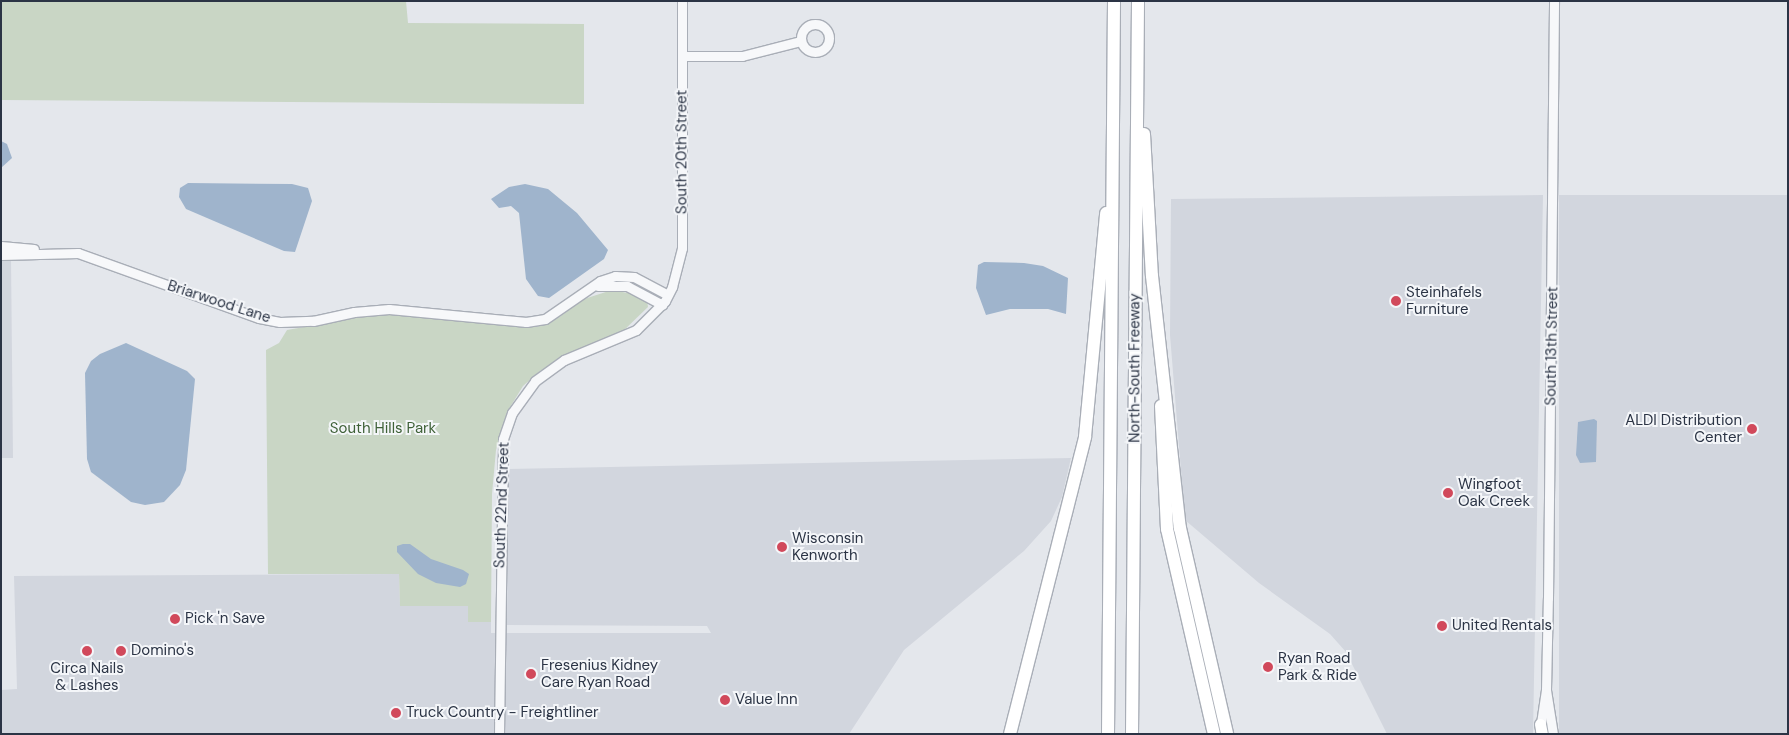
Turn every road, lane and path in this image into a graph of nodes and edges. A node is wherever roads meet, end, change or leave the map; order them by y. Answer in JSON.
{"nodes":[{"id":1,"x":682,"y":1,"type":"edge"},
{"id":2,"x":1114,"y":1,"type":"edge"},
{"id":3,"x":1138,"y":1,"type":"edge"},
{"id":4,"x":1554,"y":1,"type":"edge"},
{"id":5,"x":1138,"y":32,"type":"junction"},
{"id":6,"x":801,"y":41,"type":"dead end"},
{"id":7,"x":684,"y":56,"type":"junction"},
{"id":8,"x":1112,"y":163,"type":"junction"},
{"id":9,"x":1,"y":246,"type":"edge"},
{"id":10,"x":52,"y":251,"type":"junction"},
{"id":11,"x":1,"y":255,"type":"edge"},
{"id":12,"x":665,"y":300,"type":"junction"},
{"id":13,"x":1162,"y":376,"type":"junction"},
{"id":14,"x":1546,"y":690,"type":"junction"},
{"id":15,"x":1018,"y":712,"type":"junction"},
{"id":16,"x":1541,"y":730,"type":"edge"},
{"id":17,"x":499,"y":734,"type":"edge"},
{"id":18,"x":1010,"y":734,"type":"edge"},
{"id":19,"x":1019,"y":734,"type":"edge"},
{"id":20,"x":1108,"y":734,"type":"edge"},
{"id":21,"x":1132,"y":734,"type":"edge"},
{"id":22,"x":1214,"y":734,"type":"edge"},
{"id":23,"x":1227,"y":734,"type":"edge"},
{"id":24,"x":1553,"y":734,"type":"edge"}],
"edges":[{"from":1,"to":7,"type":"street","name":"South 20th Street"},
{"from":2,"to":8,"type":"highway","name":"North-South Freeway"},
{"from":3,"to":5,"type":"highway","name":"North-South Freeway"},
{"from":4,"to":14,"type":"street","name":"South 13th Street"},
{"from":5,"to":13,"type":"highway"},
{"from":5,"to":21,"type":"highway","name":"North-South Freeway"},
{"from":6,"to":7,"type":"street"},
{"from":7,"to":12,"type":"street","name":"South 20th Street"},
{"from":8,"to":15,"type":"highway"},
{"from":8,"to":20,"type":"highway","name":"North-South Freeway"},
{"from":9,"to":10,"type":"street","name":"Briarwood Lane"},
{"from":10,"to":11,"type":"street","name":"Briarwood Lane"},
{"from":10,"to":12,"type":"street","name":"Briarwood Lane"},
{"from":12,"to":17,"type":"street","name":"South 22nd Street"},
{"from":13,"to":22,"type":"highway"},
{"from":13,"to":23,"type":"highway"},
{"from":14,"to":16,"type":"street","name":"South 13th Street"},
{"from":14,"to":24,"type":"street","name":"South 13th Street"},
{"from":15,"to":18,"type":"highway"},
{"from":15,"to":19,"type":"highway"}]}
